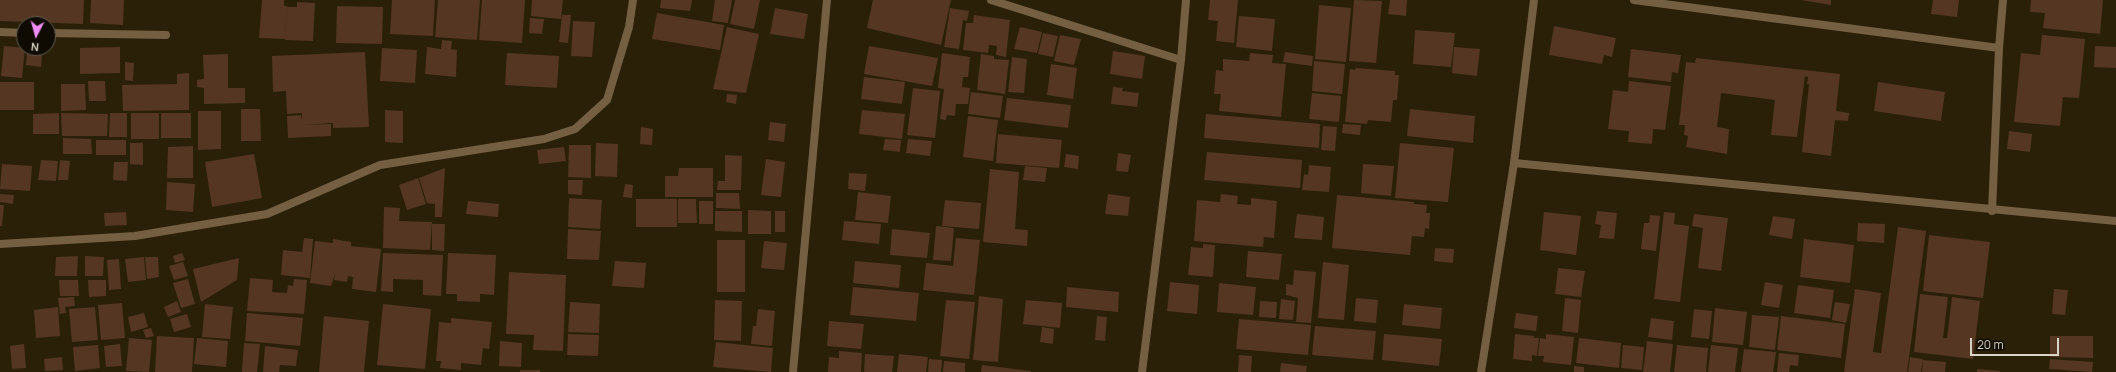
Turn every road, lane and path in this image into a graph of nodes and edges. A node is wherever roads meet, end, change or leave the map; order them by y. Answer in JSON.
{"nodes":[{"id":1,"x":633,"y":0,"type":"edge"},
{"id":2,"x":827,"y":0,"type":"edge"},
{"id":3,"x":991,"y":0,"type":"edge"},
{"id":4,"x":1186,"y":0,"type":"edge"},
{"id":5,"x":1534,"y":0,"type":"edge"},
{"id":6,"x":1634,"y":0,"type":"edge"},
{"id":7,"x":2004,"y":0,"type":"edge"},
{"id":8,"x":0,"y":32,"type":"edge"},
{"id":9,"x":16,"y":32,"type":"edge"},
{"id":10,"x":56,"y":33,"type":"edge"},
{"id":11,"x":166,"y":35,"type":"dead end"},
{"id":12,"x":1999,"y":48,"type":"junction"},
{"id":13,"x":1182,"y":60,"type":"junction"},
{"id":14,"x":1514,"y":163,"type":"junction"},
{"id":15,"x":1992,"y":211,"type":"junction"},
{"id":16,"x":2116,"y":221,"type":"edge"},
{"id":17,"x":0,"y":244,"type":"edge"},
{"id":18,"x":793,"y":372,"type":"edge"},
{"id":19,"x":1142,"y":372,"type":"edge"},
{"id":20,"x":1481,"y":372,"type":"edge"}],
"edges":[{"from":1,"to":17,"type":"street"},
{"from":2,"to":18,"type":"street"},
{"from":3,"to":13,"type":"street"},
{"from":4,"to":13,"type":"street"},
{"from":5,"to":14,"type":"street"},
{"from":6,"to":12,"type":"street"},
{"from":7,"to":12,"type":"street"},
{"from":8,"to":9,"type":"street"},
{"from":10,"to":11,"type":"street"},
{"from":12,"to":15,"type":"street"},
{"from":13,"to":19,"type":"street"},
{"from":14,"to":15,"type":"street"},
{"from":14,"to":20,"type":"street"},
{"from":15,"to":16,"type":"street"}]}
